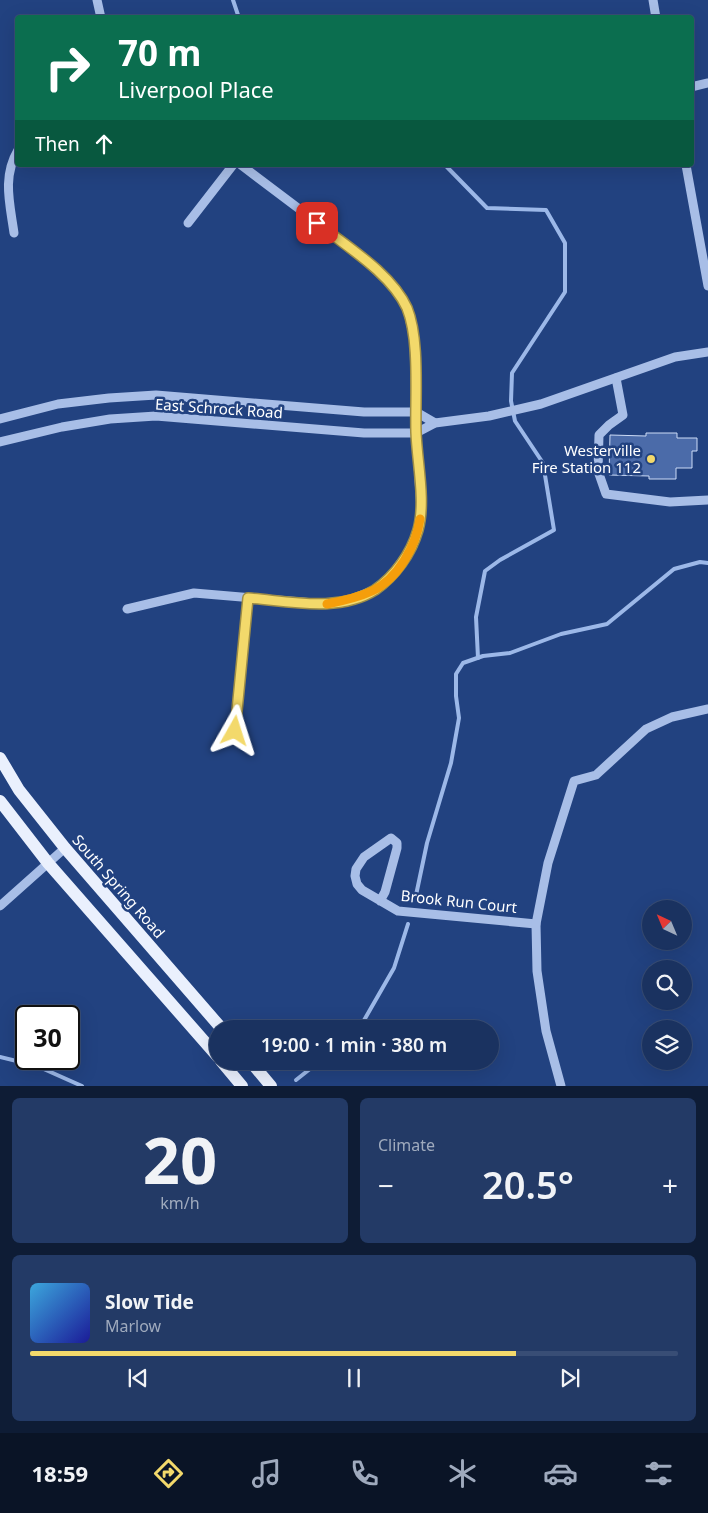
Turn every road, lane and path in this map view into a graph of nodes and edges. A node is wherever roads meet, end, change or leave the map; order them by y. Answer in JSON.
{"nodes":[{"id":1,"x":97,"y":0,"type":"edge"},
{"id":2,"x":653,"y":0,"type":"edge"},
{"id":3,"x":100,"y":15,"type":"edge"},
{"id":4,"x":656,"y":15,"type":"edge"},
{"id":5,"x":708,"y":83,"type":"edge"},
{"id":6,"x":694,"y":86,"type":"edge"},
{"id":7,"x":15,"y":156,"type":"edge"},
{"id":8,"x":231,"y":167,"type":"edge"},
{"id":9,"x":244,"y":167,"type":"edge"},
{"id":10,"x":686,"y":167,"type":"edge"},
{"id":11,"x":188,"y":223,"type":"dead end"},
{"id":12,"x":14,"y":233,"type":"dead end"},
{"id":13,"x":708,"y":286,"type":"edge"},
{"id":14,"x":708,"y":352,"type":"edge"},
{"id":15,"x":616,"y":378,"type":"junction"},
{"id":16,"x":416,"y":412,"type":"junction"},
{"id":17,"x":0,"y":418,"type":"edge"},
{"id":18,"x":435,"y":423,"type":"junction"},
{"id":19,"x":416,"y":433,"type":"junction"},
{"id":20,"x":0,"y":442,"type":"edge"},
{"id":21,"x":708,"y":500,"type":"edge"},
{"id":22,"x":248,"y":598,"type":"junction"},
{"id":23,"x":126,"y":609,"type":"dead end"},
{"id":24,"x":708,"y":709,"type":"edge"},
{"id":25,"x":235,"y":731,"type":"dead end"},
{"id":26,"x":0,"y":758,"type":"edge"},
{"id":27,"x":0,"y":800,"type":"edge"},
{"id":28,"x":65,"y":848,"type":"junction"},
{"id":29,"x":48,"y":862,"type":"junction"},
{"id":30,"x":380,"y":901,"type":"junction"},
{"id":31,"x":0,"y":906,"type":"edge"},
{"id":32,"x":536,"y":924,"type":"junction"},
{"id":33,"x":214,"y":1020,"type":"edge"},
{"id":34,"x":209,"y":1047,"type":"edge"},
{"id":35,"x":229,"y":1070,"type":"edge"},
{"id":36,"x":258,"y":1070,"type":"edge"},
{"id":37,"x":242,"y":1086,"type":"edge"},
{"id":38,"x":271,"y":1086,"type":"edge"},
{"id":39,"x":562,"y":1086,"type":"edge"}],
"edges":[{"from":1,"to":3,"type":"street"},
{"from":2,"to":4,"type":"street"},
{"from":5,"to":6,"type":"street"},
{"from":7,"to":12,"type":"street"},
{"from":8,"to":11,"type":"street"},
{"from":9,"to":16,"type":"street"},
{"from":10,"to":13,"type":"street"},
{"from":14,"to":15,"type":"street","name":"East Schrock Road"},
{"from":15,"to":18,"type":"street","name":"East Schrock Road"},
{"from":15,"to":21,"type":"street"},
{"from":16,"to":17,"type":"street","name":"East Schrock Road"},
{"from":16,"to":18,"type":"street"},
{"from":16,"to":19,"type":"street"},
{"from":18,"to":19,"type":"street","name":"East Schrock Road"},
{"from":19,"to":20,"type":"street","name":"East Schrock Road"},
{"from":19,"to":22,"type":"street"},
{"from":22,"to":23,"type":"street"},
{"from":22,"to":25,"type":"street"},
{"from":24,"to":32,"type":"street"},
{"from":26,"to":28,"type":"main road","name":"South Spring Road"},
{"from":27,"to":29,"type":"main road"},
{"from":28,"to":29,"type":"street"},
{"from":28,"to":33,"type":"main road","name":"South Spring Road"},
{"from":29,"to":31,"type":"street"},
{"from":29,"to":34,"type":"main road"},
{"from":30,"to":30,"type":"street","name":"Brook Run Court"},
{"from":30,"to":32,"type":"street","name":"Brook Run Court"},
{"from":32,"to":39,"type":"street"},
{"from":35,"to":37,"type":"main road"},
{"from":36,"to":38,"type":"main road"}]}
